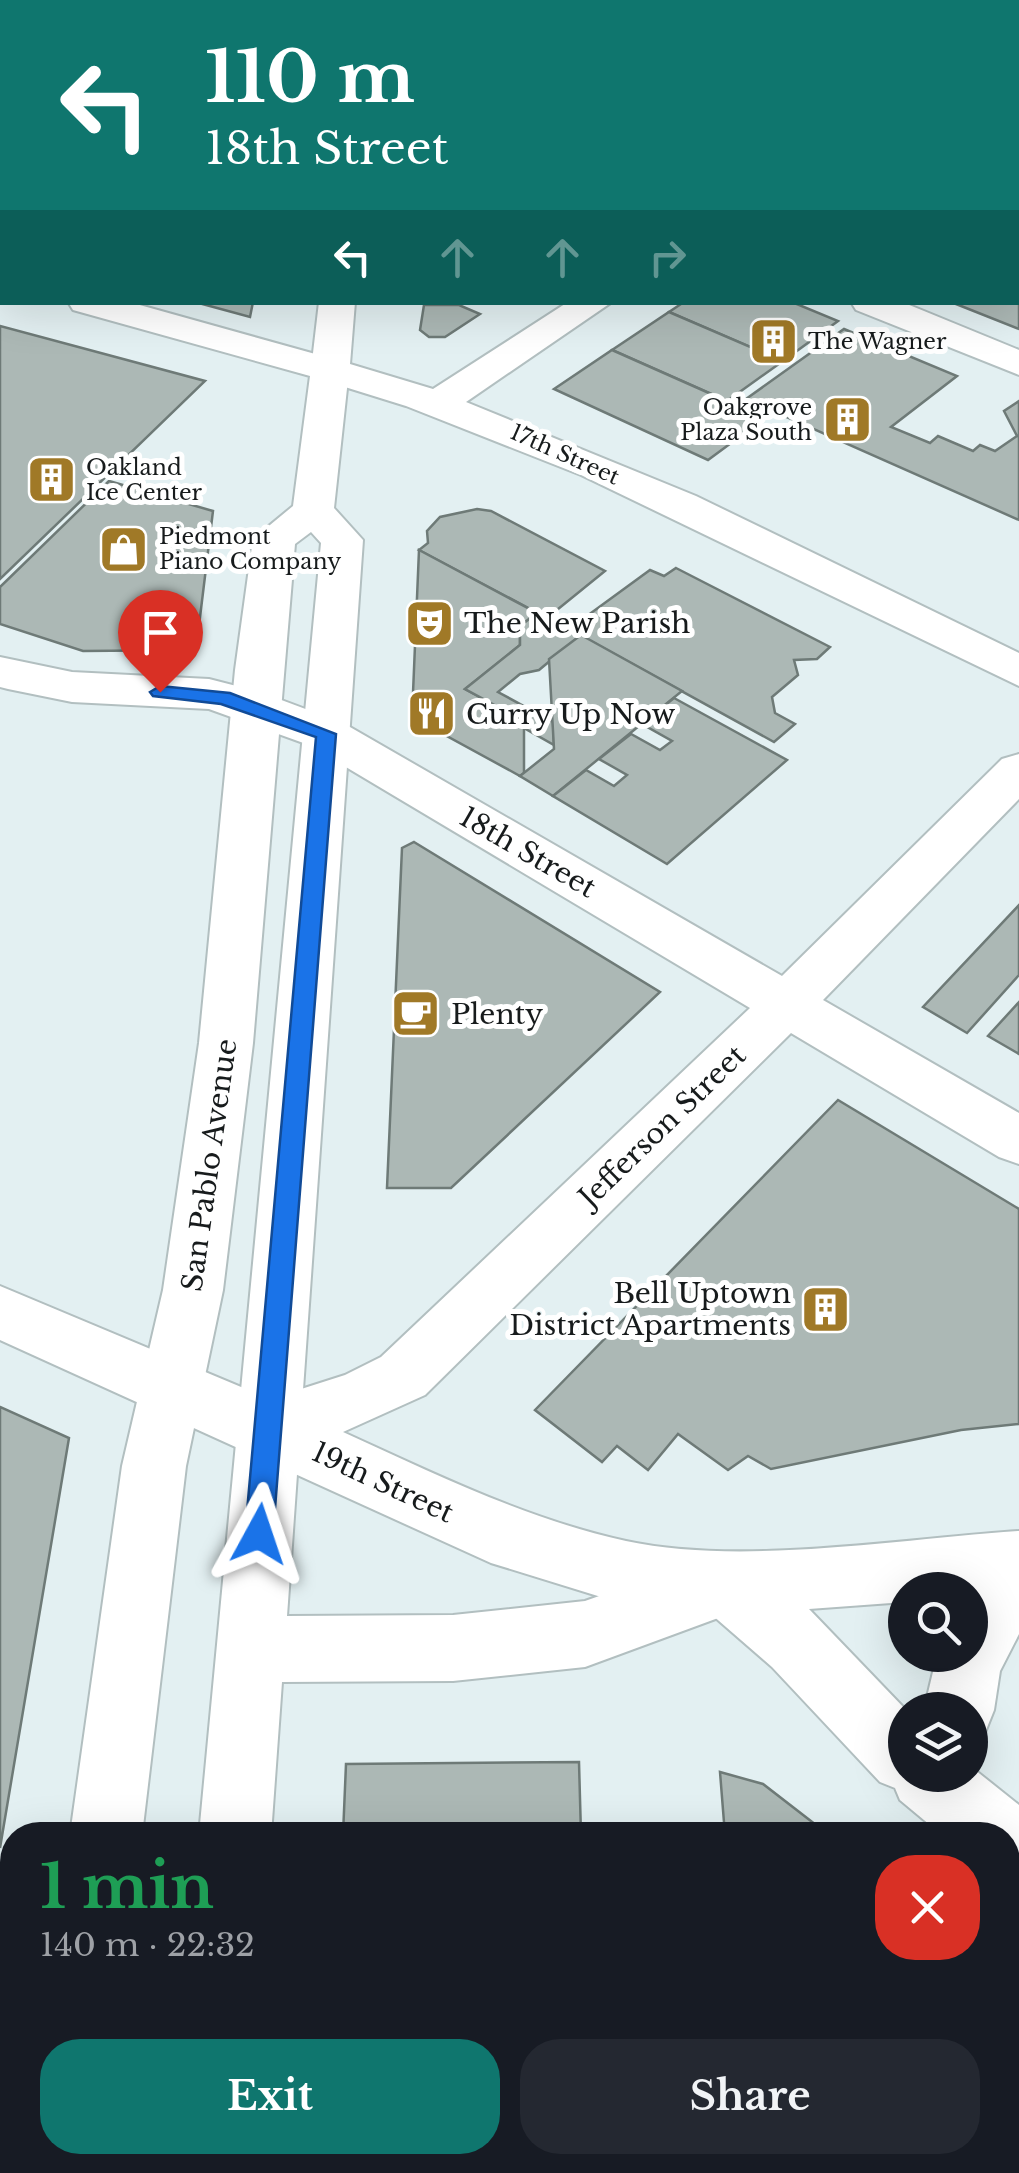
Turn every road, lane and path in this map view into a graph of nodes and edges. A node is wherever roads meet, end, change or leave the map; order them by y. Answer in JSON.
{"nodes":[{"id":1,"x":97,"y":305,"type":"edge"},
{"id":2,"x":337,"y":305,"type":"edge"},
{"id":3,"x":589,"y":305,"type":"edge"},
{"id":4,"x":876,"y":305,"type":"edge"},
{"id":5,"x":1019,"y":364,"type":"edge"},
{"id":6,"x":330,"y":370,"type":"junction"},
{"id":7,"x":441,"y":401,"type":"junction"},
{"id":8,"x":313,"y":511,"type":"junction"},
{"id":9,"x":1019,"y":671,"type":"edge"},
{"id":10,"x":0,"y":672,"type":"edge"},
{"id":11,"x":255,"y":707,"type":"junction"},
{"id":12,"x":326,"y":734,"type":"junction"},
{"id":13,"x":1019,"y":770,"type":"edge"},
{"id":14,"x":787,"y":1004,"type":"junction"},
{"id":15,"x":1019,"y":1141,"type":"edge"},
{"id":16,"x":0,"y":1312,"type":"edge"},
{"id":17,"x":172,"y":1389,"type":"junction"},
{"id":18,"x":269,"y":1428,"type":"junction"},
{"id":19,"x":1019,"y":1563,"type":"edge"},
{"id":20,"x":724,"y":1584,"type":"junction"},
{"id":21,"x":250,"y":1649,"type":"junction"},
{"id":22,"x":962,"y":1692,"type":"edge"},
{"id":23,"x":888,"y":1741,"type":"edge"},
{"id":24,"x":946,"y":1792,"type":"edge"},
{"id":25,"x":979,"y":1792,"type":"edge"},
{"id":26,"x":108,"y":1822,"type":"edge"},
{"id":27,"x":236,"y":1822,"type":"edge"},
{"id":28,"x":984,"y":1822,"type":"edge"},
{"id":29,"x":994,"y":1822,"type":"edge"}],
"edges":[{"from":1,"to":6,"type":"street","name":"17th Street"},
{"from":2,"to":6,"type":"street"},
{"from":3,"to":7,"type":"street"},
{"from":4,"to":5,"type":"street"},
{"from":6,"to":7,"type":"street","name":"17th Street"},
{"from":6,"to":8,"type":"street"},
{"from":7,"to":9,"type":"street","name":"17th Street"},
{"from":8,"to":11,"type":"street","name":"San Pablo Avenue"},
{"from":8,"to":12,"type":"street"},
{"from":10,"to":11,"type":"street","name":"18th Street"},
{"from":11,"to":12,"type":"street","name":"18th Street"},
{"from":11,"to":17,"type":"street","name":"San Pablo Avenue"},
{"from":12,"to":14,"type":"street","name":"18th Street"},
{"from":12,"to":18,"type":"street"},
{"from":13,"to":14,"type":"street","name":"Jefferson Street"},
{"from":14,"to":15,"type":"street","name":"18th Street"},
{"from":14,"to":18,"type":"street","name":"Jefferson Street"},
{"from":16,"to":17,"type":"street","name":"19th Street"},
{"from":17,"to":18,"type":"street","name":"19th Street"},
{"from":17,"to":26,"type":"street","name":"San Pablo Avenue"},
{"from":18,"to":20,"type":"street","name":"19th Street"},
{"from":18,"to":21,"type":"street"},
{"from":19,"to":20,"type":"street","name":"19th Street"},
{"from":19,"to":22,"type":"street","name":"19th Street"},
{"from":20,"to":21,"type":"street"},
{"from":20,"to":23,"type":"street","name":"19th Street"},
{"from":21,"to":27,"type":"street"},
{"from":24,"to":28,"type":"street"},
{"from":25,"to":29,"type":"street"}]}
